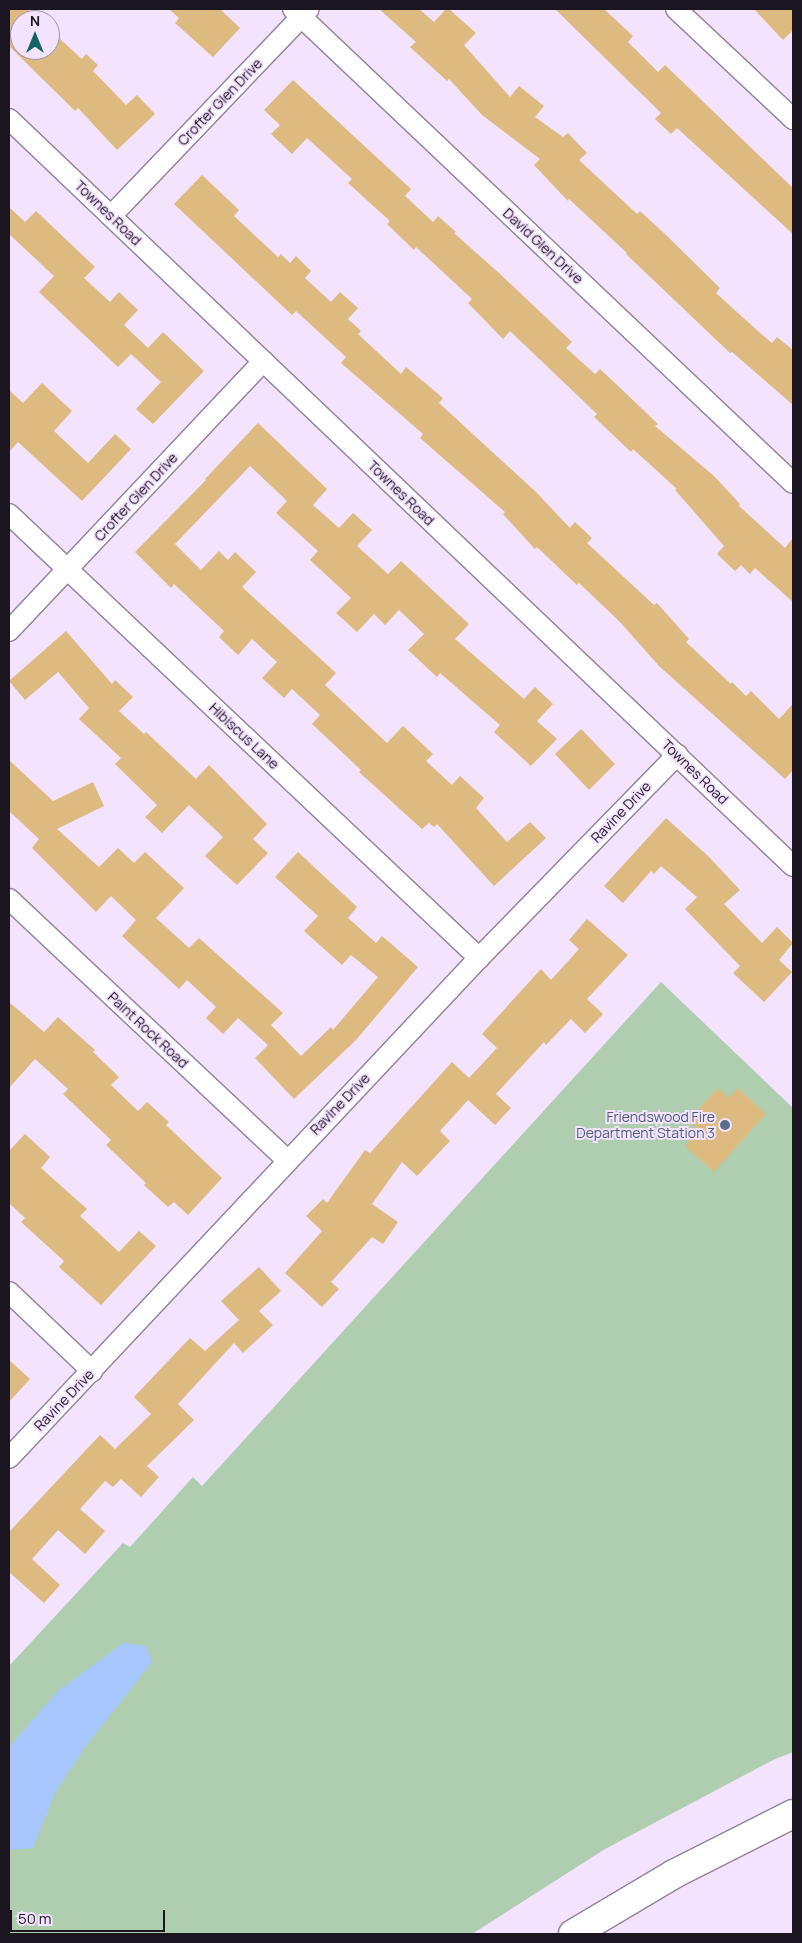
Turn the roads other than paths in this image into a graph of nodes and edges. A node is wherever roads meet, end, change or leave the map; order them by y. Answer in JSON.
{"nodes":[{"id":1,"x":676,"y":9,"type":"edge"},
{"id":2,"x":301,"y":11,"type":"edge"},
{"id":3,"x":793,"y":119,"type":"edge"},
{"id":4,"x":9,"y":120,"type":"edge"},
{"id":5,"x":111,"y":216,"type":"junction"},
{"id":6,"x":263,"y":361,"type":"junction"},
{"id":7,"x":793,"y":483,"type":"edge"},
{"id":8,"x":9,"y":514,"type":"edge"},
{"id":9,"x":68,"y":570,"type":"junction"},
{"id":10,"x":9,"y":631,"type":"edge"},
{"id":11,"x":677,"y":755,"type":"junction"},
{"id":12,"x":793,"y":866,"type":"edge"},
{"id":13,"x":9,"y":899,"type":"edge"},
{"id":14,"x":479,"y":958,"type":"junction"},
{"id":15,"x":287,"y":1160,"type":"junction"},
{"id":16,"x":9,"y":1292,"type":"edge"},
{"id":17,"x":92,"y":1371,"type":"junction"},
{"id":18,"x":9,"y":1458,"type":"edge"},
{"id":19,"x":793,"y":1814,"type":"edge"},
{"id":20,"x":573,"y":1934,"type":"edge"}],
"edges":[{"from":1,"to":3,"type":"street"},
{"from":2,"to":5,"type":"street","name":"Crofter Glen Drive"},
{"from":2,"to":7,"type":"street","name":"David Glen Drive"},
{"from":4,"to":5,"type":"street","name":"Townes Road"},
{"from":5,"to":6,"type":"street","name":"Townes Road"},
{"from":6,"to":9,"type":"street","name":"Crofter Glen Drive"},
{"from":6,"to":11,"type":"street","name":"Townes Road"},
{"from":8,"to":9,"type":"street","name":"Hibiscus Lane"},
{"from":9,"to":10,"type":"street","name":"Crofter Glen Drive"},
{"from":9,"to":14,"type":"street","name":"Hibiscus Lane"},
{"from":11,"to":12,"type":"street","name":"Townes Road"},
{"from":11,"to":14,"type":"street","name":"Ravine Drive"},
{"from":13,"to":15,"type":"street","name":"Paint Rock Road"},
{"from":14,"to":15,"type":"street","name":"Ravine Drive"},
{"from":15,"to":17,"type":"street","name":"Ravine Drive"},
{"from":16,"to":17,"type":"street"},
{"from":17,"to":18,"type":"street","name":"Ravine Drive"},
{"from":19,"to":20,"type":"main road"}]}
